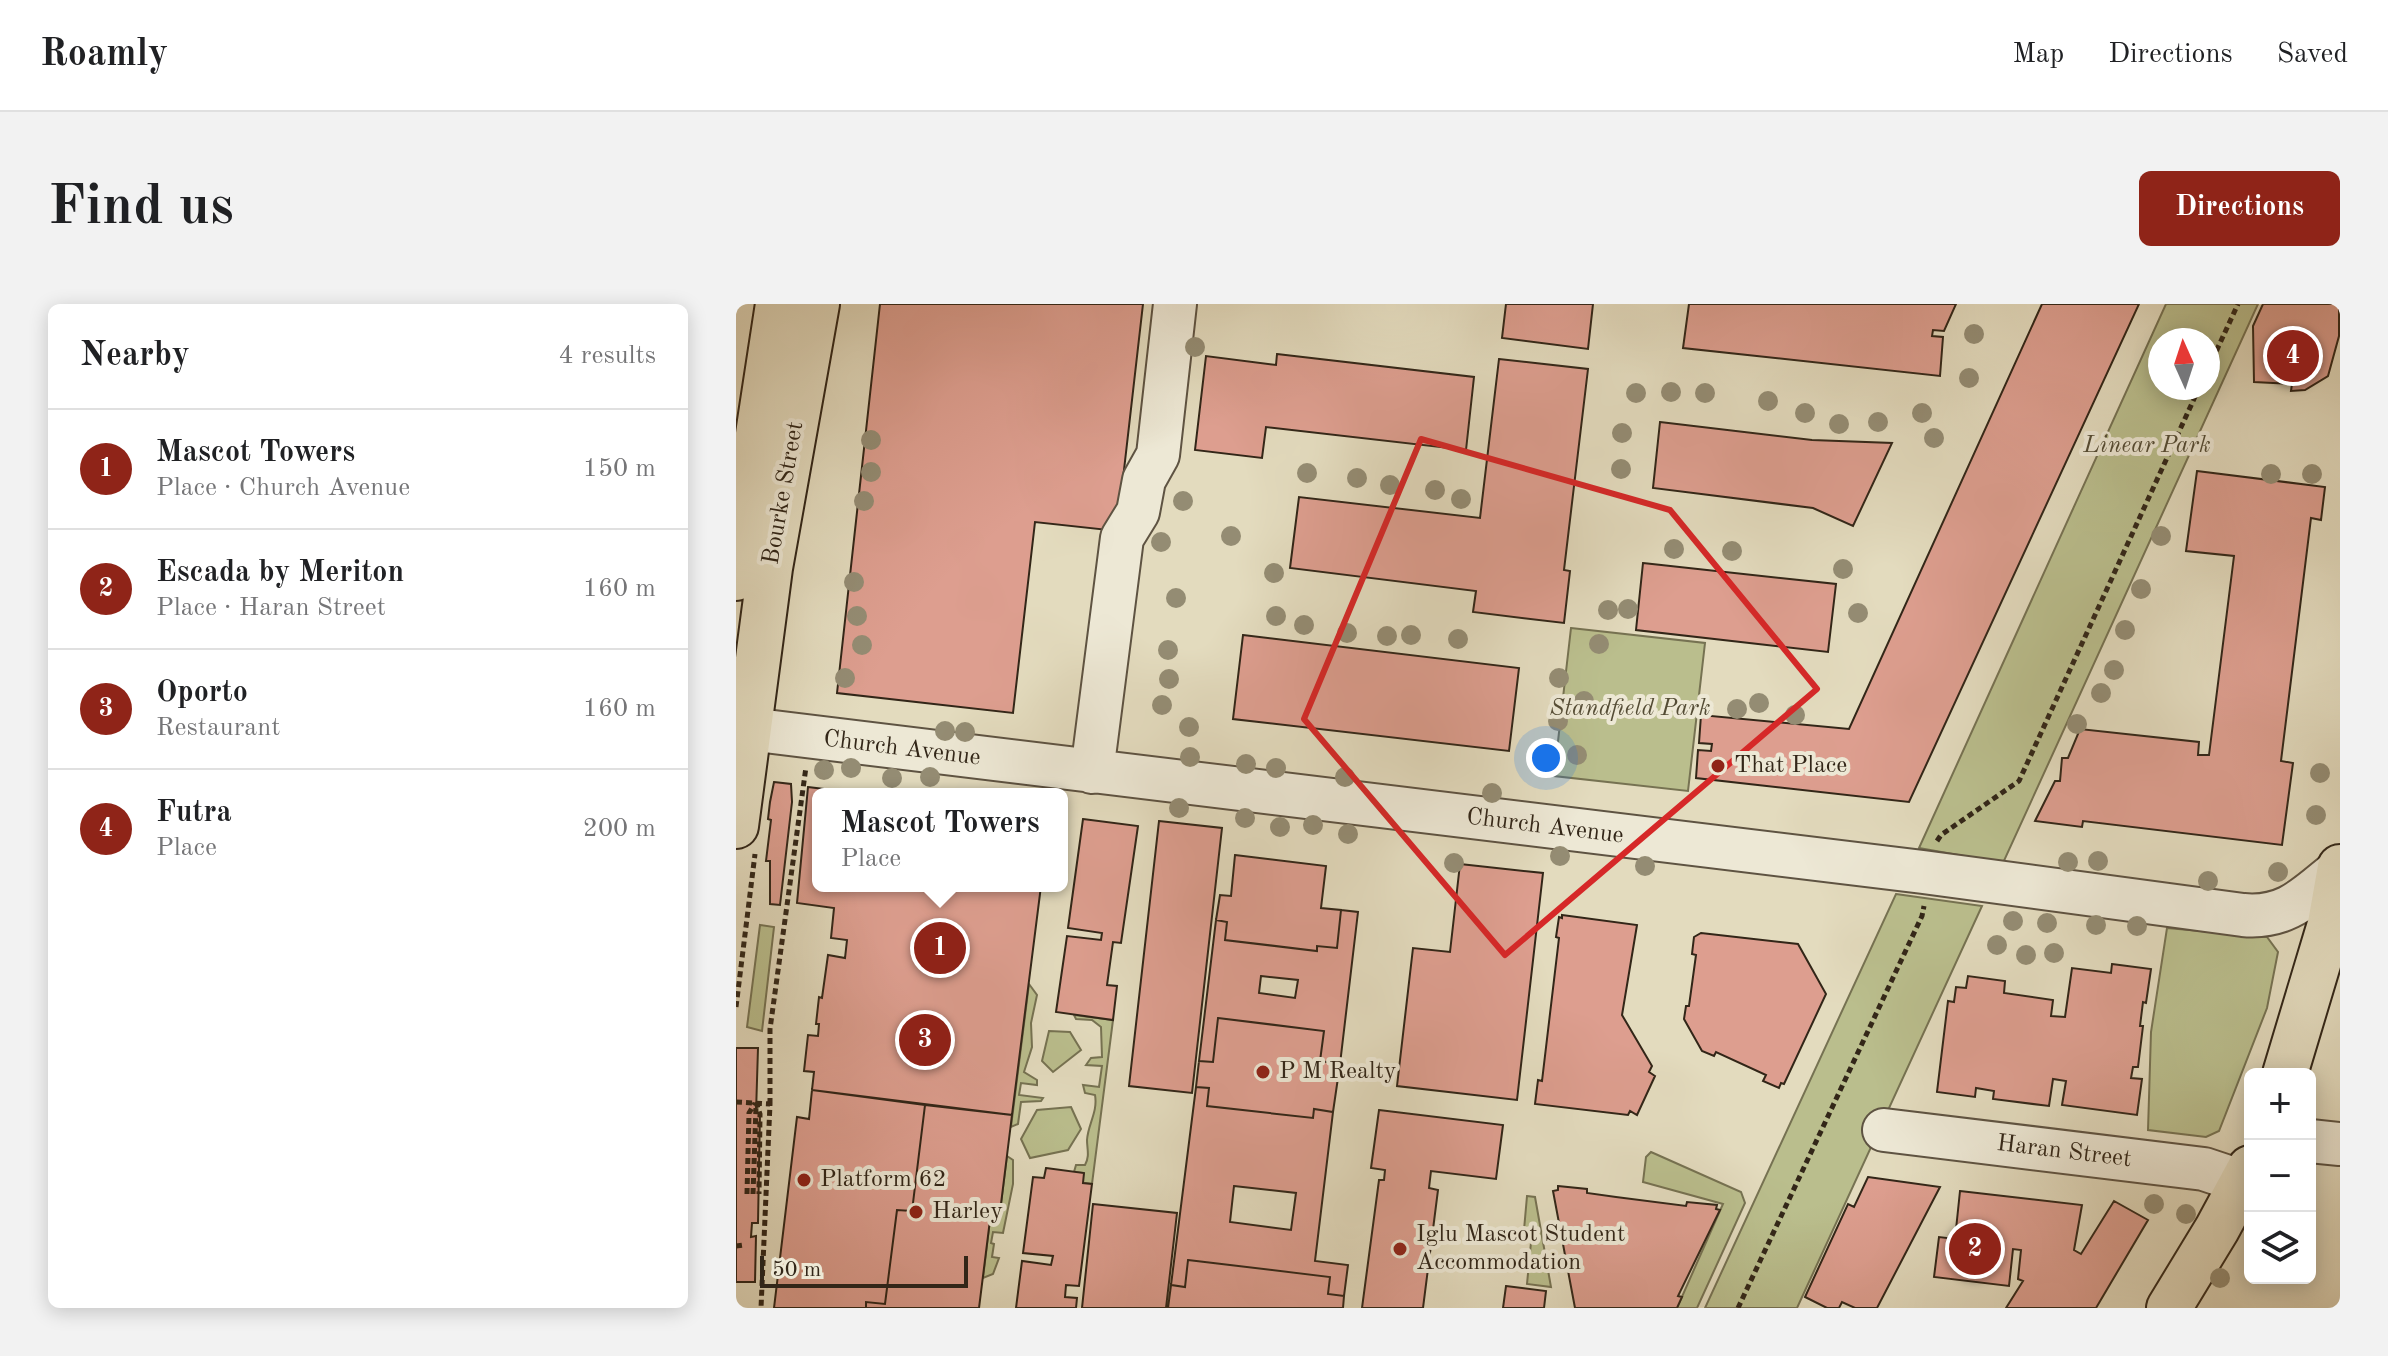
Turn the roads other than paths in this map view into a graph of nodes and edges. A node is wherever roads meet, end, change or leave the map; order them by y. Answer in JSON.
{"nodes":[{"id":1,"x":778,"y":304,"type":"edge"},
{"id":2,"x":817,"y":304,"type":"edge"},
{"id":3,"x":1175,"y":304,"type":"edge"},
{"id":4,"x":736,"y":578,"type":"edge"},
{"id":5,"x":742,"y":728,"type":"edge"},
{"id":6,"x":1092,"y":772,"type":"junction"},
{"id":7,"x":746,"y":838,"type":"edge"},
{"id":8,"x":2340,"y":868,"type":"edge"},
{"id":9,"x":2287,"y":1068,"type":"edge"},
{"id":10,"x":1884,"y":1130,"type":"dead end"},
{"id":11,"x":2316,"y":1142,"type":"edge"},
{"id":12,"x":2340,"y":1144,"type":"edge"},
{"id":13,"x":2244,"y":1175,"type":"edge"},
{"id":14,"x":2244,"y":1180,"type":"edge"},
{"id":15,"x":2169,"y":1308,"type":"edge"}],
"edges":[{"from":1,"to":4,"type":"main road","name":"Bourke Street"},
{"from":2,"to":5,"type":"main road","name":"Bourke Street"},
{"from":3,"to":6,"type":"street"},
{"from":5,"to":6,"type":"street","name":"Church Avenue"},
{"from":5,"to":7,"type":"main road","name":"Bourke Street"},
{"from":6,"to":8,"type":"street","name":"Church Avenue"},
{"from":8,"to":9,"type":"main road"},
{"from":10,"to":13,"type":"street","name":"Haran Street"},
{"from":11,"to":12,"type":"street"},
{"from":14,"to":15,"type":"main road"}]}
